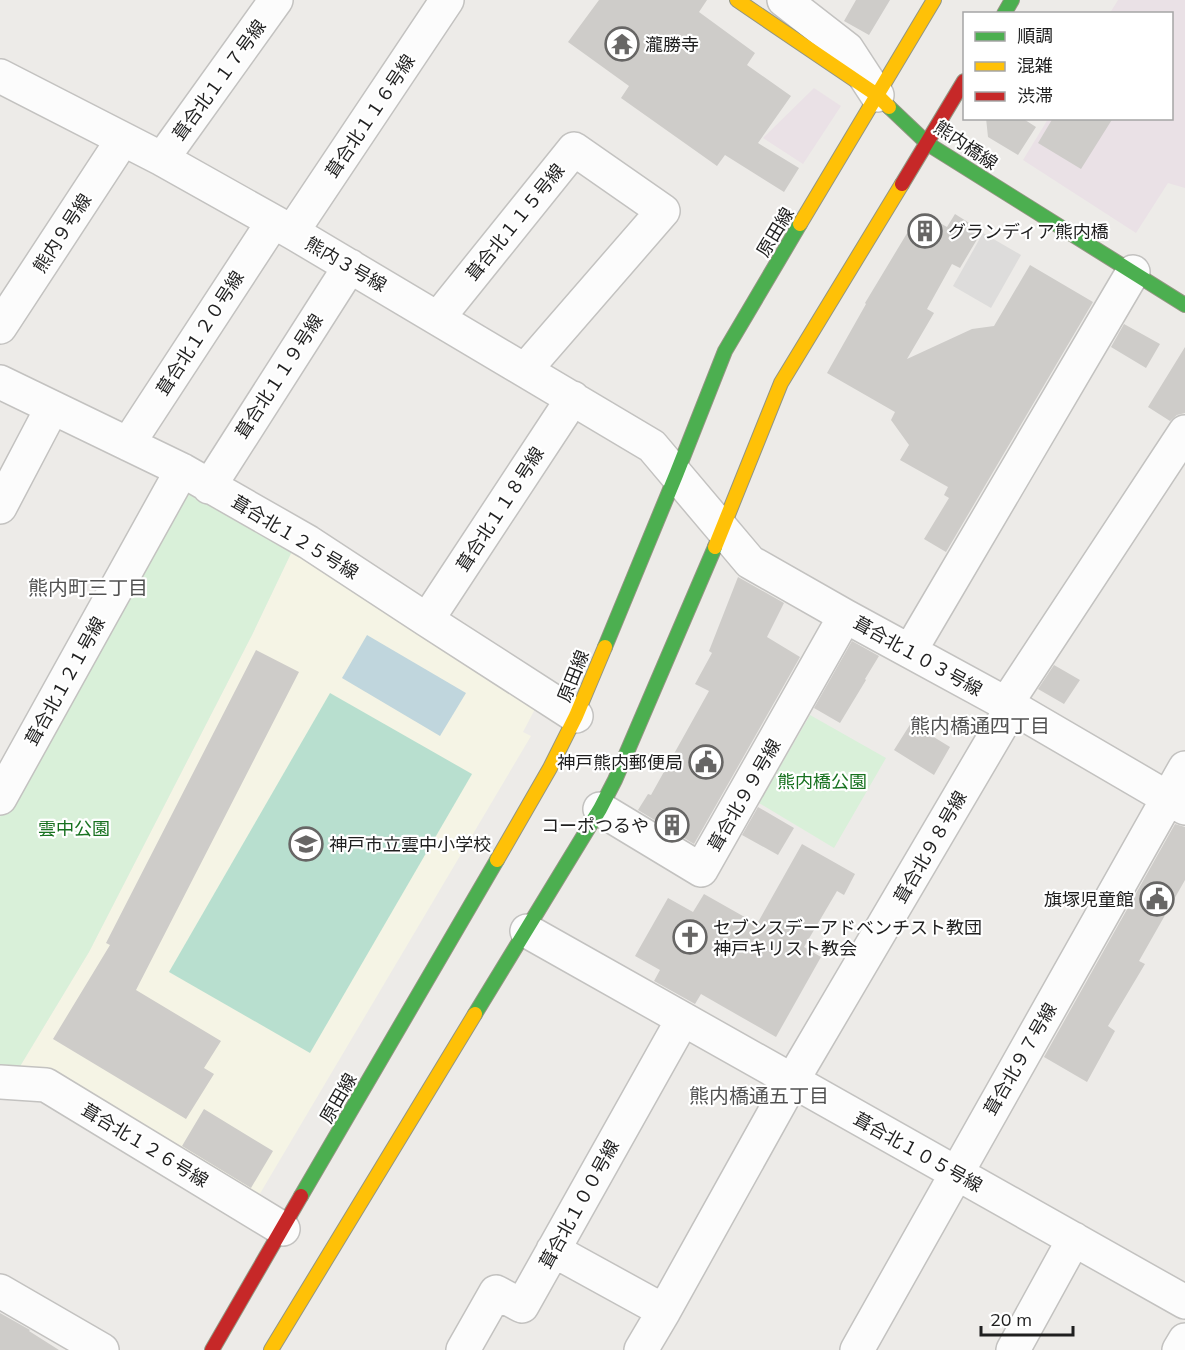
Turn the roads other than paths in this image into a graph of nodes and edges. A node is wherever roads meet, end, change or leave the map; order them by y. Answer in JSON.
{"nodes":[{"id":1,"x":276,"y":0,"type":"edge"},
{"id":2,"x":447,"y":0,"type":"edge"},
{"id":3,"x":737,"y":0,"type":"edge"},
{"id":4,"x":784,"y":0,"type":"edge"},
{"id":5,"x":934,"y":0,"type":"edge"},
{"id":6,"x":0,"y":76,"type":"edge"},
{"id":7,"x":963,"y":83,"type":"edge"},
{"id":8,"x":877,"y":94,"type":"junction"},
{"id":9,"x":123,"y":139,"type":"junction"},
{"id":10,"x":928,"y":144,"type":"junction"},
{"id":11,"x":162,"y":159,"type":"junction"},
{"id":12,"x":282,"y":227,"type":"junction"},
{"id":13,"x":350,"y":266,"type":"junction"},
{"id":14,"x":1132,"y":272,"type":"junction"},
{"id":15,"x":1185,"y":305,"type":"edge"},
{"id":16,"x":438,"y":318,"type":"junction"},
{"id":17,"x":0,"y":327,"type":"edge"},
{"id":18,"x":525,"y":369,"type":"junction"},
{"id":19,"x":0,"y":382,"type":"edge"},
{"id":20,"x":573,"y":398,"type":"junction"},
{"id":21,"x":52,"y":408,"type":"junction"},
{"id":22,"x":1185,"y":432,"type":"edge"},
{"id":23,"x":128,"y":444,"type":"junction"},
{"id":24,"x":676,"y":475,"type":"junction"},
{"id":25,"x":195,"y":478,"type":"junction"},
{"id":26,"x":0,"y":507,"type":"edge"},
{"id":27,"x":723,"y":529,"type":"junction"},
{"id":28,"x":845,"y":616,"type":"junction"},
{"id":29,"x":427,"y":620,"type":"junction"},
{"id":30,"x":909,"y":651,"type":"junction"},
{"id":31,"x":1009,"y":706,"type":"junction"},
{"id":32,"x":576,"y":716,"type":"junction"},
{"id":33,"x":1185,"y":768,"type":"edge"},
{"id":34,"x":0,"y":798,"type":"edge"},
{"id":35,"x":1177,"y":804,"type":"edge"},
{"id":36,"x":600,"y":809,"type":"junction"},
{"id":37,"x":527,"y":931,"type":"junction"},
{"id":38,"x":683,"y":1019,"type":"junction"},
{"id":39,"x":792,"y":1081,"type":"junction"},
{"id":40,"x":4,"y":1088,"type":"edge"},
{"id":41,"x":956,"y":1173,"type":"junction"},
{"id":42,"x":283,"y":1230,"type":"junction"},
{"id":43,"x":1074,"y":1239,"type":"junction"},
{"id":44,"x":554,"y":1250,"type":"junction"},
{"id":45,"x":0,"y":1291,"type":"edge"},
{"id":46,"x":1185,"y":1302,"type":"edge"},
{"id":47,"x":664,"y":1311,"type":"junction"},
{"id":48,"x":1185,"y":1340,"type":"edge"},
{"id":49,"x":102,"y":1350,"type":"edge"},
{"id":50,"x":212,"y":1350,"type":"edge"},
{"id":51,"x":271,"y":1350,"type":"edge"},
{"id":52,"x":463,"y":1350,"type":"edge"},
{"id":53,"x":642,"y":1350,"type":"edge"},
{"id":54,"x":857,"y":1350,"type":"edge"},
{"id":55,"x":1013,"y":1350,"type":"edge"},
{"id":56,"x":1179,"y":1350,"type":"edge"}],
"edges":[{"from":1,"to":11,"type":"street","name":"葺合北１１７号線"},
{"from":2,"to":12,"type":"street","name":"葺合北１１６号線"},
{"from":3,"to":8,"type":"main road","name":"熊内橋線"},
{"from":4,"to":8,"type":"street"},
{"from":5,"to":8,"type":"main road","name":"原田線"},
{"from":6,"to":9,"type":"street","name":"熊内３号線"},
{"from":7,"to":10,"type":"main road"},
{"from":8,"to":10,"type":"main road","name":"熊内橋線"},
{"from":8,"to":24,"type":"main road","name":"原田線"},
{"from":9,"to":11,"type":"street","name":"熊内３号線"},
{"from":9,"to":17,"type":"street","name":"熊内９号線"},
{"from":10,"to":14,"type":"main road","name":"熊内橋線"},
{"from":10,"to":27,"type":"main road"},
{"from":11,"to":12,"type":"street","name":"熊内３号線"},
{"from":12,"to":13,"type":"street","name":"熊内３号線"},
{"from":12,"to":23,"type":"street","name":"葺合北１２０号線"},
{"from":13,"to":16,"type":"street","name":"熊内３号線"},
{"from":13,"to":25,"type":"street","name":"葺合北１１９号線"},
{"from":14,"to":15,"type":"main road","name":"熊内橋線"},
{"from":14,"to":30,"type":"street"},
{"from":16,"to":18,"type":"street","name":"熊内３号線"},
{"from":16,"to":18,"type":"street","name":"葺合北１１５号線"},
{"from":18,"to":20,"type":"street","name":"熊内３号線"},
{"from":19,"to":21,"type":"street","name":"葺合北１２５号線"},
{"from":20,"to":24,"type":"street","name":"熊内３号線"},
{"from":20,"to":29,"type":"street","name":"葺合北１１８号線"},
{"from":21,"to":23,"type":"street","name":"葺合北１２５号線"},
{"from":21,"to":26,"type":"street"},
{"from":22,"to":31,"type":"street","name":"葺合北９８号線"},
{"from":23,"to":25,"type":"street","name":"葺合北１２５号線"},
{"from":24,"to":27,"type":"street","name":"葺合北１０３号線"},
{"from":24,"to":32,"type":"main road","name":"原田線"},
{"from":25,"to":29,"type":"street","name":"葺合北１２５号線"},
{"from":25,"to":34,"type":"street","name":"葺合北１２１号線"},
{"from":27,"to":28,"type":"street","name":"葺合北１０３号線"},
{"from":27,"to":36,"type":"main road"},
{"from":28,"to":30,"type":"street","name":"葺合北１０３号線"},
{"from":28,"to":36,"type":"street","name":"葺合北９９号線"},
{"from":29,"to":32,"type":"street","name":"葺合北１２５号線"},
{"from":30,"to":31,"type":"street","name":"葺合北１０３号線"},
{"from":31,"to":35,"type":"street","name":"葺合北１０３号線"},
{"from":31,"to":39,"type":"street","name":"葺合北９８号線"},
{"from":32,"to":42,"type":"main road","name":"原田線"},
{"from":33,"to":35,"type":"street","name":"葺合北９７号線"},
{"from":35,"to":41,"type":"street","name":"葺合北９７号線"},
{"from":36,"to":37,"type":"main road"},
{"from":37,"to":38,"type":"street","name":"葺合北１０５号線"},
{"from":37,"to":51,"type":"main road"},
{"from":38,"to":39,"type":"street","name":"葺合北１０５号線"},
{"from":38,"to":44,"type":"street","name":"葺合北１００号線"},
{"from":39,"to":41,"type":"street","name":"葺合北１０５号線"},
{"from":39,"to":47,"type":"street","name":"葺合北９８号線"},
{"from":40,"to":42,"type":"street","name":"葺合北１２６号線"},
{"from":41,"to":43,"type":"street","name":"葺合北１０５号線"},
{"from":41,"to":54,"type":"street","name":"葺合北９７号線"},
{"from":42,"to":50,"type":"main road","name":"原田線"},
{"from":43,"to":46,"type":"street","name":"葺合北１０５号線"},
{"from":43,"to":55,"type":"street"},
{"from":44,"to":47,"type":"street"},
{"from":44,"to":52,"type":"street","name":"葺合北１００号線"},
{"from":45,"to":49,"type":"street"},
{"from":47,"to":53,"type":"street","name":"葺合北９８号線"},
{"from":48,"to":56,"type":"street"}]}
